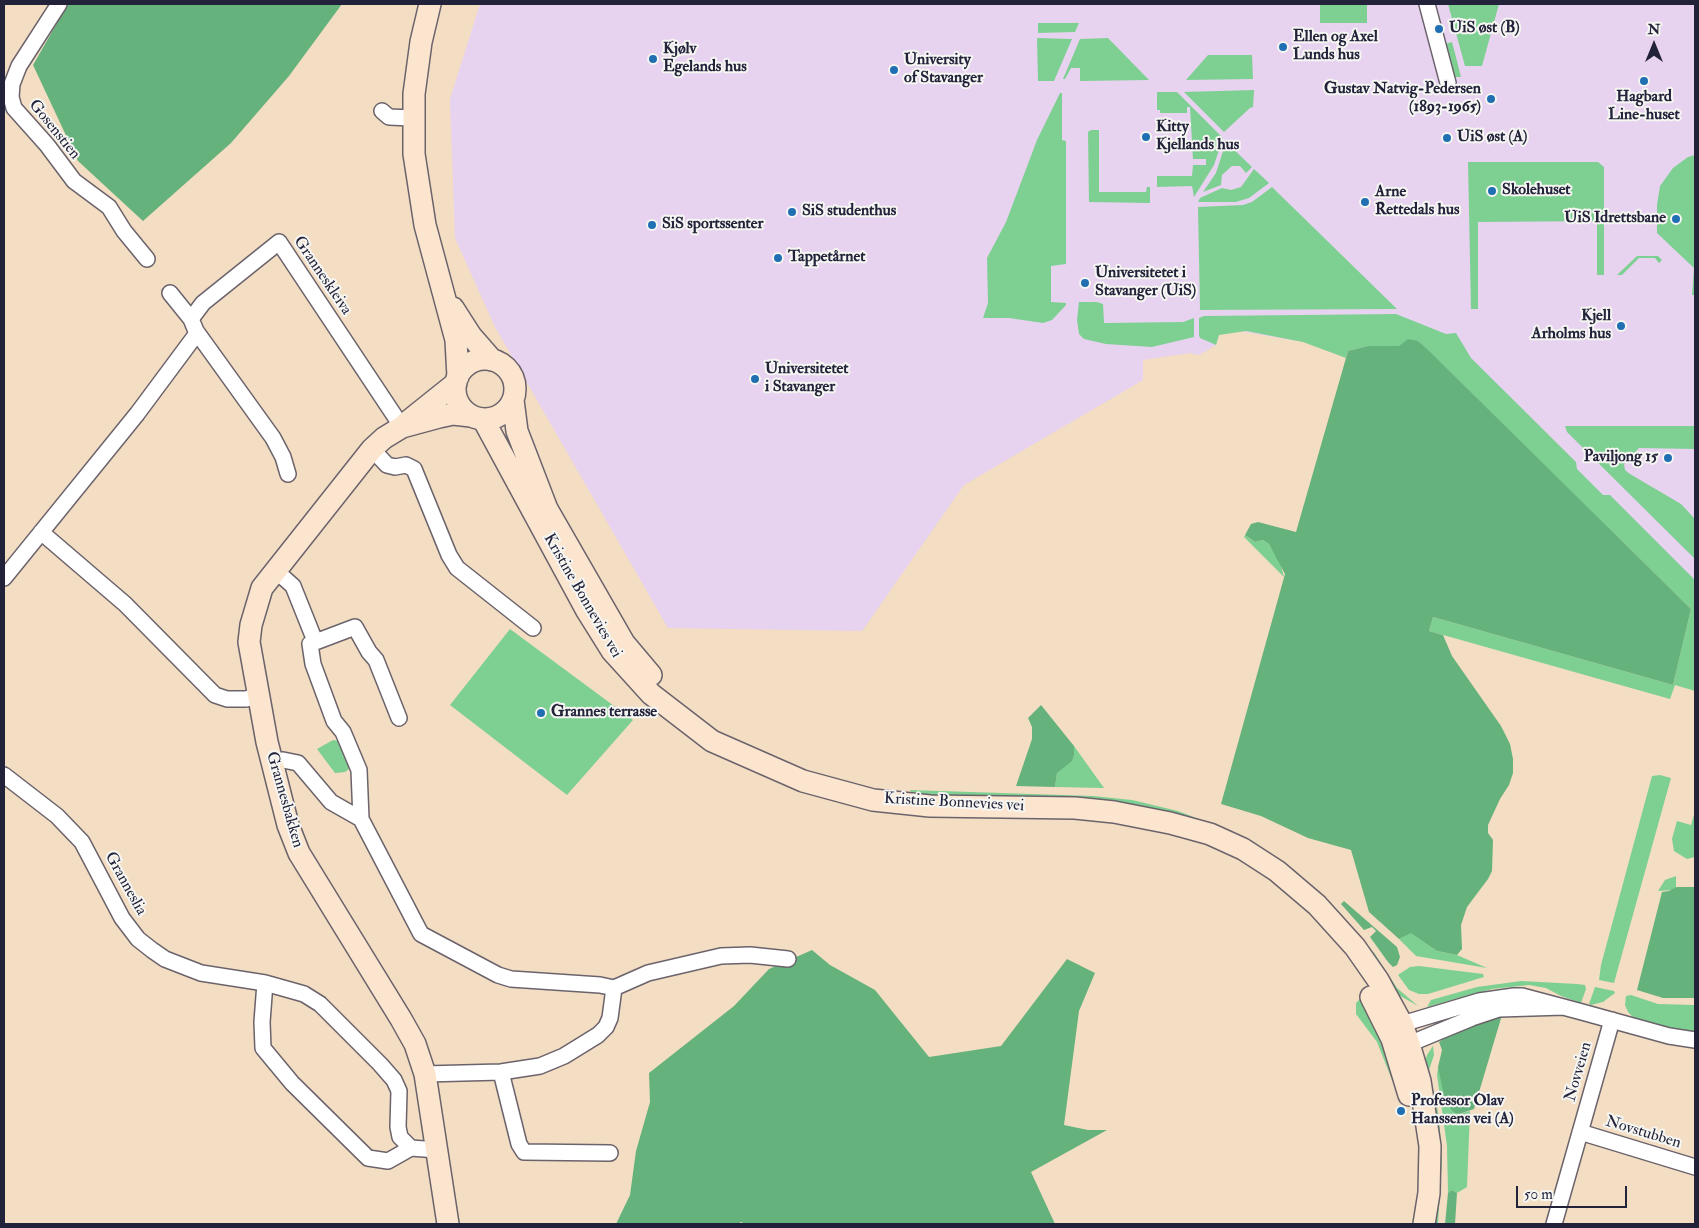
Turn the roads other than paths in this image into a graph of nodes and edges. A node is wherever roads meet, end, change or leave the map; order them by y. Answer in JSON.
{"nodes":[{"id":1,"x":59,"y":4,"type":"edge"},
{"id":2,"x":430,"y":4,"type":"edge"},
{"id":3,"x":1427,"y":4,"type":"edge"},
{"id":4,"x":1448,"y":83,"type":"dead end"},
{"id":5,"x":382,"y":111,"type":"dead end"},
{"id":6,"x":413,"y":118,"type":"junction"},
{"id":7,"x":147,"y":259,"type":"dead end"},
{"id":8,"x":442,"y":291,"type":"junction"},
{"id":9,"x":170,"y":293,"type":"dead end"},
{"id":10,"x":194,"y":325,"type":"junction"},
{"id":11,"x":492,"y":360,"type":"junction"},
{"id":12,"x":457,"y":380,"type":"junction"},
{"id":13,"x":513,"y":400,"type":"junction"},
{"id":14,"x":477,"y":417,"type":"junction"},
{"id":15,"x":402,"y":427,"type":"junction"},
{"id":16,"x":372,"y":449,"type":"junction"},
{"id":17,"x":288,"y":474,"type":"dead end"},
{"id":18,"x":41,"y":532,"type":"junction"},
{"id":19,"x":275,"y":570,"type":"junction"},
{"id":20,"x":8,"y":573,"type":"edge"},
{"id":21,"x":533,"y":628,"type":"dead end"},
{"id":22,"x":316,"y":641,"type":"junction"},
{"id":23,"x":259,"y":696,"type":"junction"},
{"id":24,"x":399,"y":718,"type":"dead end"},
{"id":25,"x":744,"y":755,"type":"junction"},
{"id":26,"x":272,"y":761,"type":"junction"},
{"id":27,"x":4,"y":775,"type":"edge"},
{"id":28,"x":361,"y":819,"type":"junction"},
{"id":29,"x":788,"y":959,"type":"dead end"},
{"id":30,"x":265,"y":982,"type":"junction"},
{"id":31,"x":614,"y":988,"type":"junction"},
{"id":32,"x":1564,"y":1007,"type":"junction"},
{"id":33,"x":1612,"y":1020,"type":"junction"},
{"id":34,"x":1401,"y":1036,"type":"junction"},
{"id":35,"x":1695,"y":1040,"type":"edge"},
{"id":36,"x":501,"y":1072,"type":"junction"},
{"id":37,"x":425,"y":1074,"type":"junction"},
{"id":38,"x":1580,"y":1132,"type":"junction"},
{"id":39,"x":411,"y":1148,"type":"junction"},
{"id":40,"x":437,"y":1150,"type":"junction"},
{"id":41,"x":610,"y":1153,"type":"dead end"},
{"id":42,"x":1695,"y":1167,"type":"edge"},
{"id":43,"x":1424,"y":1223,"type":"edge"},
{"id":44,"x":448,"y":1224,"type":"edge"},
{"id":45,"x":1554,"y":1224,"type":"edge"}],
"edges":[{"from":1,"to":7,"type":"street","name":"Gosenstien"},
{"from":2,"to":6,"type":"main road"},
{"from":3,"to":4,"type":"street"},
{"from":5,"to":6,"type":"street"},
{"from":6,"to":8,"type":"main road"},
{"from":8,"to":11,"type":"main road"},
{"from":8,"to":12,"type":"main road"},
{"from":9,"to":10,"type":"street"},
{"from":10,"to":15,"type":"street","name":"Granneskleiva"},
{"from":10,"to":17,"type":"street"},
{"from":10,"to":18,"type":"street","name":"Granneskleiva"},
{"from":11,"to":12,"type":"main road"},
{"from":11,"to":13,"type":"main road"},
{"from":12,"to":14,"type":"main road"},
{"from":12,"to":15,"type":"main road","name":"Grannesbakken"},
{"from":13,"to":14,"type":"main road"},
{"from":13,"to":25,"type":"main road","name":"Kristine Bonnevies vei"},
{"from":14,"to":15,"type":"main road","name":"Grannesbakken"},
{"from":14,"to":25,"type":"main road","name":"Kristine Bonnevies vei"},
{"from":15,"to":16,"type":"main road","name":"Grannesbakken"},
{"from":16,"to":19,"type":"main road","name":"Grannesbakken"},
{"from":16,"to":21,"type":"street"},
{"from":18,"to":20,"type":"street","name":"Granneskleiva"},
{"from":18,"to":23,"type":"street"},
{"from":19,"to":22,"type":"street"},
{"from":19,"to":23,"type":"main road","name":"Grannesbakken"},
{"from":22,"to":24,"type":"street"},
{"from":22,"to":28,"type":"street"},
{"from":23,"to":26,"type":"main road","name":"Grannesbakken"},
{"from":25,"to":34,"type":"main road","name":"Kristine Bonnevies vei"},
{"from":26,"to":28,"type":"street"},
{"from":26,"to":37,"type":"main road","name":"Grannesbakken"},
{"from":27,"to":30,"type":"street","name":"Granneslia"},
{"from":28,"to":31,"type":"street"},
{"from":29,"to":31,"type":"street"},
{"from":30,"to":39,"type":"street","name":"Granneslia"},
{"from":30,"to":39,"type":"street"},
{"from":31,"to":36,"type":"street"},
{"from":32,"to":33,"type":"street"},
{"from":32,"to":34,"type":"street"},
{"from":32,"to":34,"type":"street"},
{"from":33,"to":35,"type":"street"},
{"from":33,"to":38,"type":"street","name":"Novveien"},
{"from":34,"to":43,"type":"main road","name":"Kristine Bonnevies vei"},
{"from":36,"to":37,"type":"street"},
{"from":36,"to":41,"type":"street"},
{"from":37,"to":40,"type":"main road","name":"Grannesbakken"},
{"from":38,"to":42,"type":"street","name":"Novstubben"},
{"from":38,"to":45,"type":"street","name":"Novveien"},
{"from":39,"to":40,"type":"street"},
{"from":40,"to":44,"type":"main road","name":"Grannesbakken"}]}
